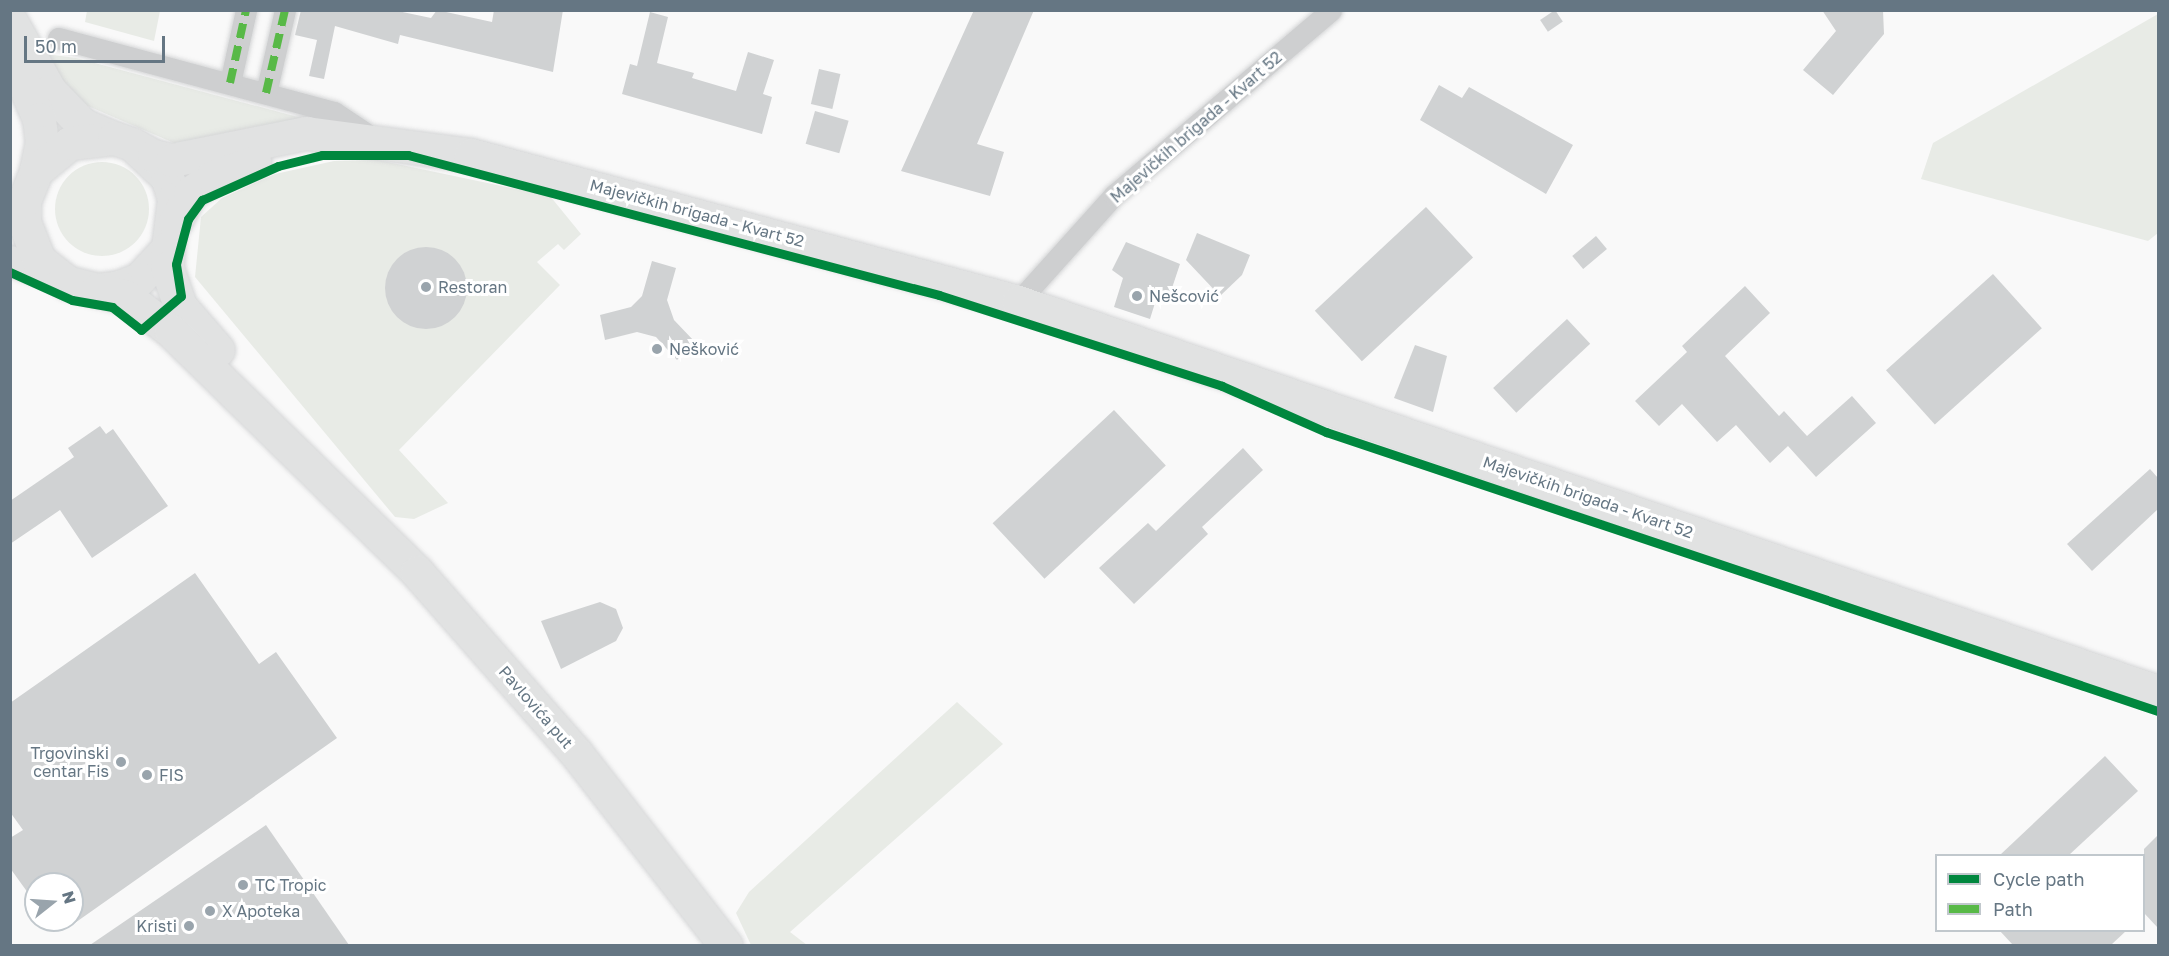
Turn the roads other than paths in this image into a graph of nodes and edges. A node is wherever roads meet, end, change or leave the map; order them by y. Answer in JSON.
{"nodes":[{"id":1,"x":246,"y":10,"type":"edge"},
{"id":2,"x":285,"y":10,"type":"edge"},
{"id":3,"x":1331,"y":10,"type":"edge"},
{"id":4,"x":10,"y":20,"type":"edge"},
{"id":5,"x":58,"y":38,"type":"dead end"},
{"id":6,"x":10,"y":53,"type":"edge"},
{"id":7,"x":230,"y":83,"type":"junction"},
{"id":8,"x":266,"y":93,"type":"junction"},
{"id":9,"x":373,"y":138,"type":"junction"},
{"id":10,"x":123,"y":141,"type":"junction"},
{"id":11,"x":36,"y":171,"type":"junction"},
{"id":12,"x":17,"y":207,"type":"edge"},
{"id":13,"x":172,"y":235,"type":"junction"},
{"id":14,"x":10,"y":261,"type":"edge"},
{"id":15,"x":54,"y":274,"type":"junction"},
{"id":16,"x":98,"y":290,"type":"junction"},
{"id":17,"x":1018,"y":302,"type":"junction"},
{"id":18,"x":328,"y":482,"type":"junction"},
{"id":19,"x":2158,"y":692,"type":"edge"},
{"id":20,"x":726,"y":945,"type":"edge"}],
"edges":[{"from":1,"to":7,"type":"street"},
{"from":2,"to":8,"type":"street"},
{"from":3,"to":17,"type":"street","name":"Majevičkih brigada - Kvart 52"},
{"from":4,"to":10,"type":"main road"},
{"from":5,"to":7,"type":"street"},
{"from":6,"to":11,"type":"main road"},
{"from":7,"to":8,"type":"street"},
{"from":8,"to":9,"type":"street"},
{"from":9,"to":10,"type":"main road"},
{"from":9,"to":13,"type":"main road"},
{"from":9,"to":17,"type":"main road","name":"Majevičkih brigada - Kvart 52"},
{"from":10,"to":11,"type":"main road"},
{"from":10,"to":13,"type":"main road"},
{"from":11,"to":12,"type":"main road"},
{"from":12,"to":15,"type":"main road"},
{"from":13,"to":16,"type":"main road"},
{"from":13,"to":18,"type":"main road"},
{"from":14,"to":15,"type":"main road"},
{"from":15,"to":16,"type":"main road"},
{"from":16,"to":18,"type":"main road"},
{"from":17,"to":19,"type":"main road","name":"Majevičkih brigada - Kvart 52"},
{"from":18,"to":20,"type":"main road","name":"Pavlovića put"}]}
